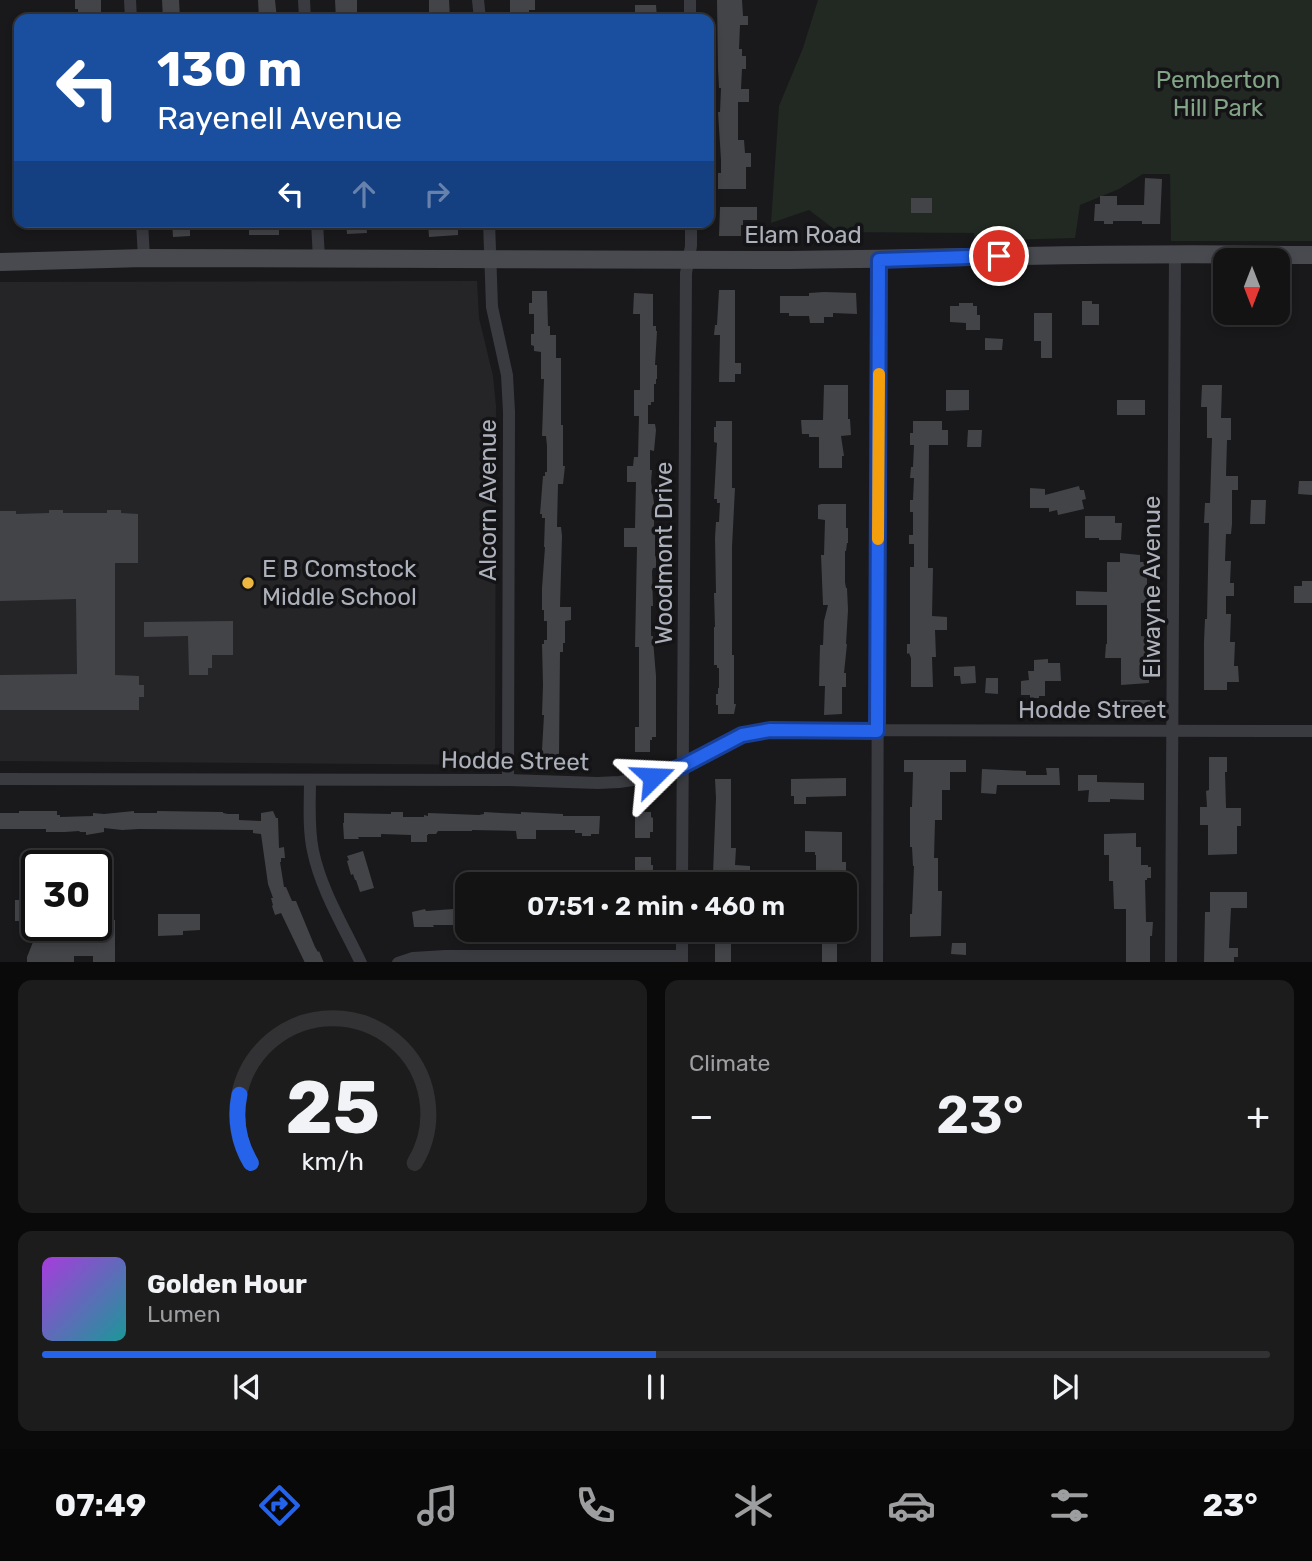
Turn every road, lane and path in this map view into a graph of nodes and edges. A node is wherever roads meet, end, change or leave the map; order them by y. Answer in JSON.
{"nodes":[{"id":1,"x":142,"y":228,"type":"edge"},
{"id":2,"x":317,"y":228,"type":"edge"},
{"id":3,"x":489,"y":228,"type":"edge"},
{"id":4,"x":691,"y":228,"type":"edge"},
{"id":5,"x":1175,"y":254,"type":"junction"},
{"id":6,"x":1312,"y":255,"type":"edge"},
{"id":7,"x":144,"y":258,"type":"junction"},
{"id":8,"x":319,"y":258,"type":"junction"},
{"id":9,"x":490,"y":259,"type":"junction"},
{"id":10,"x":688,"y":259,"type":"junction"},
{"id":11,"x":879,"y":260,"type":"junction"},
{"id":12,"x":0,"y":262,"type":"edge"},
{"id":13,"x":877,"y":731,"type":"junction"},
{"id":14,"x":1172,"y":731,"type":"junction"},
{"id":15,"x":1312,"y":731,"type":"edge"},
{"id":16,"x":683,"y":766,"type":"junction"},
{"id":17,"x":0,"y":779,"type":"edge"},
{"id":18,"x":310,"y":780,"type":"junction"},
{"id":19,"x":508,"y":780,"type":"junction"},
{"id":20,"x":682,"y":872,"type":"edge"},
{"id":21,"x":682,"y":959,"type":"edge"},
{"id":22,"x":361,"y":962,"type":"edge"},
{"id":23,"x":398,"y":962,"type":"edge"},
{"id":24,"x":877,"y":962,"type":"edge"},
{"id":25,"x":1171,"y":962,"type":"edge"}],
"edges":[{"from":1,"to":7,"type":"street"},
{"from":2,"to":8,"type":"street"},
{"from":3,"to":9,"type":"street","name":"Alcorn Avenue"},
{"from":4,"to":10,"type":"street","name":"Woodmont Drive"},
{"from":5,"to":6,"type":"street","name":"Elam Road"},
{"from":5,"to":11,"type":"street","name":"Elam Road"},
{"from":5,"to":14,"type":"street","name":"Elwayne Avenue"},
{"from":7,"to":8,"type":"street","name":"Elam Road"},
{"from":7,"to":12,"type":"street","name":"Elam Road"},
{"from":8,"to":9,"type":"street","name":"Elam Road"},
{"from":9,"to":10,"type":"street","name":"Elam Road"},
{"from":9,"to":19,"type":"street","name":"Alcorn Avenue"},
{"from":10,"to":11,"type":"street","name":"Elam Road"},
{"from":10,"to":16,"type":"street","name":"Woodmont Drive"},
{"from":11,"to":13,"type":"street"},
{"from":13,"to":14,"type":"street","name":"Hodde Street"},
{"from":13,"to":16,"type":"street","name":"Hodde Street"},
{"from":13,"to":24,"type":"street"},
{"from":14,"to":15,"type":"street","name":"Hodde Street"},
{"from":14,"to":25,"type":"street","name":"Elwayne Avenue"},
{"from":16,"to":19,"type":"street","name":"Hodde Street"},
{"from":16,"to":20,"type":"street","name":"Woodmont Drive"},
{"from":17,"to":18,"type":"street","name":"Hodde Street"},
{"from":18,"to":19,"type":"street","name":"Hodde Street"},
{"from":18,"to":22,"type":"street"},
{"from":21,"to":23,"type":"street"}]}
